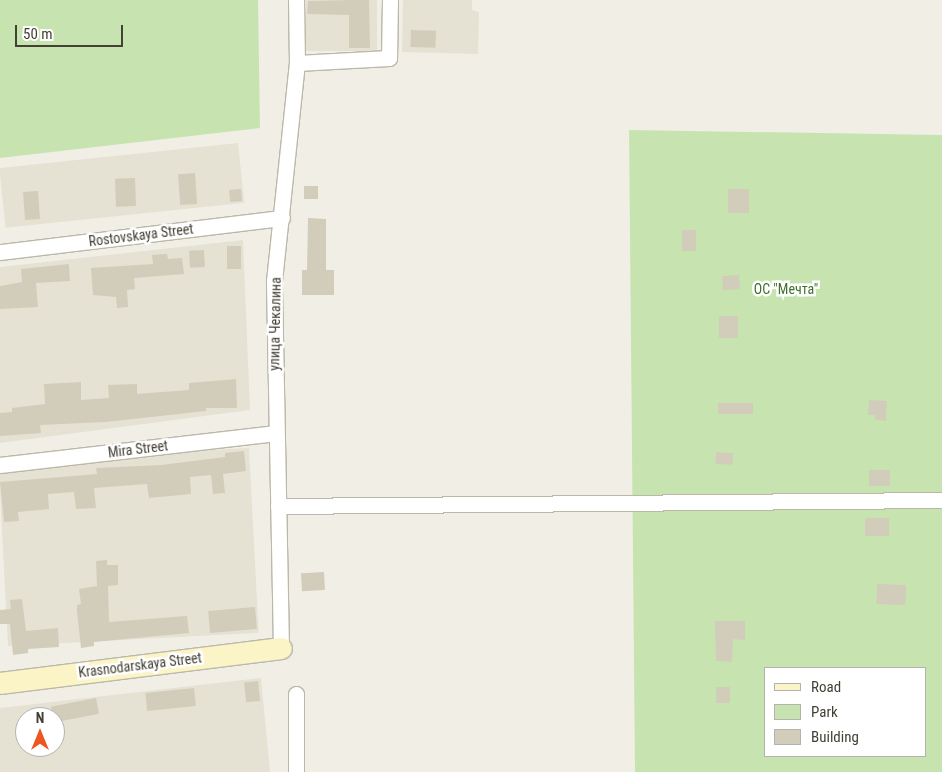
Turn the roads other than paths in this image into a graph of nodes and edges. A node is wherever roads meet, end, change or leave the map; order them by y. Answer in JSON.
{"nodes":[{"id":1,"x":296,"y":0,"type":"edge"},
{"id":2,"x":390,"y":0,"type":"edge"},
{"id":3,"x":297,"y":63,"type":"junction"},
{"id":4,"x":282,"y":218,"type":"junction"},
{"id":5,"x":0,"y":252,"type":"edge"},
{"id":6,"x":275,"y":433,"type":"junction"},
{"id":7,"x":0,"y":466,"type":"edge"},
{"id":8,"x":942,"y":500,"type":"edge"},
{"id":9,"x":278,"y":506,"type":"junction"},
{"id":10,"x":281,"y":648,"type":"joint"},
{"id":11,"x":0,"y":683,"type":"edge"},
{"id":12,"x":296,"y":694,"type":"dead end"},
{"id":13,"x":296,"y":772,"type":"edge"}],
"edges":[{"from":1,"to":3,"type":"street","name":"улица Чекалина"},
{"from":2,"to":3,"type":"street"},
{"from":3,"to":4,"type":"street","name":"улица Чекалина"},
{"from":4,"to":5,"type":"street","name":"Rostovskaya Street"},
{"from":4,"to":6,"type":"street","name":"улица Чекалина"},
{"from":6,"to":7,"type":"street","name":"Mira Street"},
{"from":6,"to":9,"type":"street","name":"улица Чекалина"},
{"from":8,"to":9,"type":"street"},
{"from":9,"to":10,"type":"street","name":"улица Чекалина"},
{"from":10,"to":11,"type":"street","name":"Krasnodarskaya Street"},
{"from":12,"to":13,"type":"street"}]}
